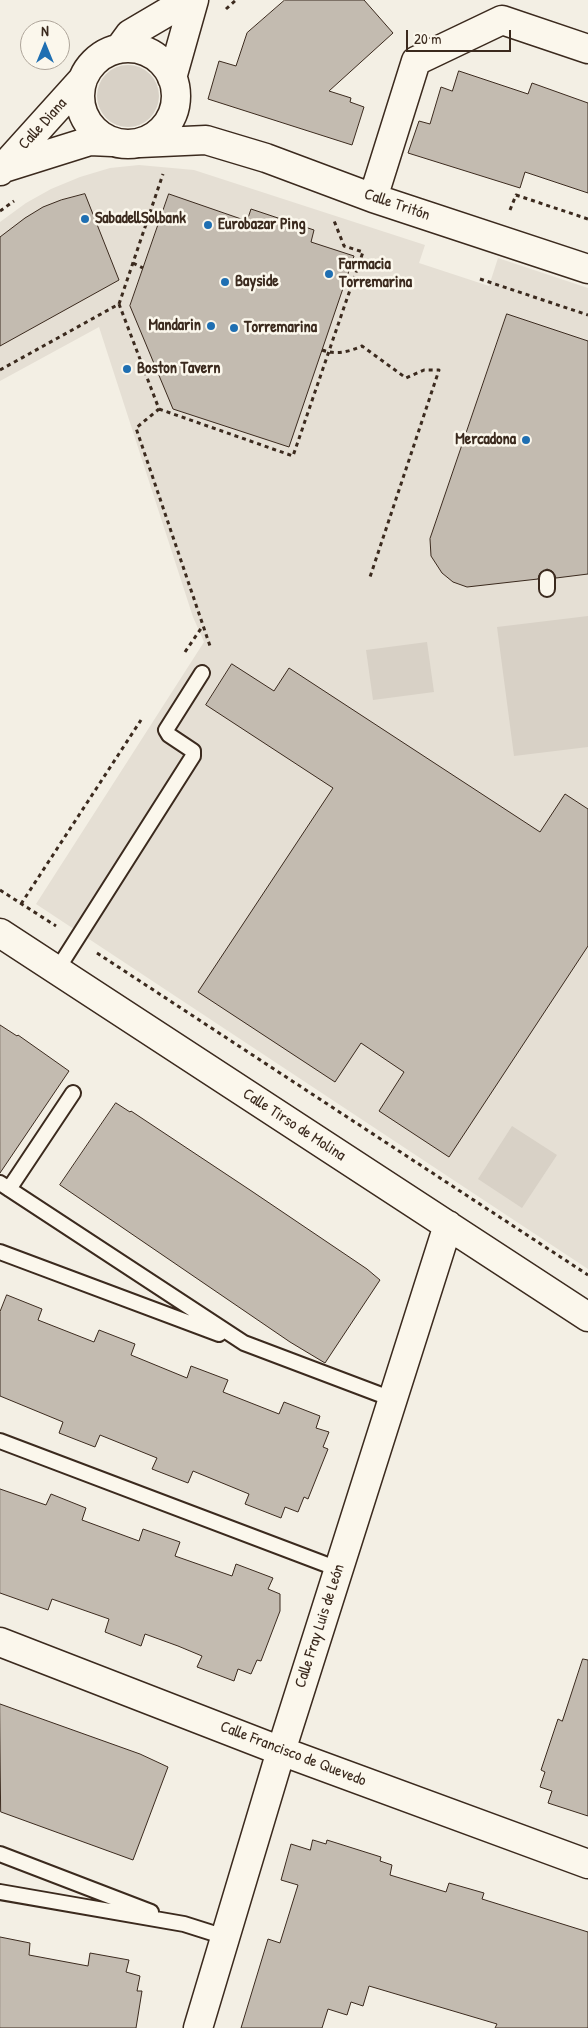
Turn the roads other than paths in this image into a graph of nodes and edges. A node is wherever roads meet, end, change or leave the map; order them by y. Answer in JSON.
{"nodes":[{"id":1,"x":188,"y":0,"type":"edge"},
{"id":2,"x":194,"y":0,"type":"edge"},
{"id":3,"x":119,"y":49,"type":"junction"},
{"id":4,"x":588,"y":49,"type":"edge"},
{"id":5,"x":83,"y":79,"type":"junction"},
{"id":6,"x":174,"y":88,"type":"junction"},
{"id":7,"x":206,"y":140,"type":"junction"},
{"id":8,"x":112,"y":142,"type":"junction"},
{"id":9,"x":140,"y":142,"type":"junction"},
{"id":10,"x":1,"y":170,"type":"edge"},
{"id":11,"x":373,"y":198,"type":"junction"},
{"id":12,"x":588,"y":269,"type":"edge"},
{"id":13,"x":202,"y":673,"type":"dead end"},
{"id":14,"x":0,"y":933,"type":"edge"},
{"id":15,"x":57,"y":970,"type":"junction"},
{"id":16,"x":73,"y":1093,"type":"dead end"},
{"id":17,"x":4,"y":1186,"type":"edge"},
{"id":18,"x":448,"y":1225,"type":"junction"},
{"id":19,"x":0,"y":1252,"type":"edge"},
{"id":20,"x":588,"y":1317,"type":"edge"},
{"id":21,"x":244,"y":1343,"type":"junction"},
{"id":22,"x":392,"y":1399,"type":"junction"},
{"id":23,"x":0,"y":1441,"type":"edge"},
{"id":24,"x":338,"y":1569,"type":"junction"},
{"id":25,"x":0,"y":1642,"type":"edge"},
{"id":26,"x":281,"y":1751,"type":"junction"},
{"id":27,"x":0,"y":1854,"type":"edge"},
{"id":28,"x":588,"y":1864,"type":"edge"},
{"id":29,"x":0,"y":1892,"type":"edge"},
{"id":30,"x":184,"y":1924,"type":"junction"},
{"id":31,"x":225,"y":1937,"type":"junction"},
{"id":32,"x":198,"y":2028,"type":"edge"}],
"edges":[{"from":1,"to":3,"type":"street"},
{"from":2,"to":6,"type":"street"},
{"from":3,"to":5,"type":"street"},
{"from":3,"to":6,"type":"street"},
{"from":4,"to":11,"type":"street"},
{"from":5,"to":8,"type":"street"},
{"from":5,"to":10,"type":"street","name":"Calle Diana"},
{"from":6,"to":7,"type":"street"},
{"from":6,"to":9,"type":"street"},
{"from":7,"to":9,"type":"street","name":"Calle Tritón"},
{"from":7,"to":11,"type":"street","name":"Calle Tritón"},
{"from":8,"to":9,"type":"street"},
{"from":8,"to":10,"type":"street","name":"Calle Diana"},
{"from":11,"to":12,"type":"street","name":"Calle Tritón"},
{"from":13,"to":15,"type":"lane"},
{"from":14,"to":15,"type":"street","name":"Calle Tirso de Molina"},
{"from":15,"to":18,"type":"street","name":"Calle Tirso de Molina"},
{"from":16,"to":17,"type":"lane"},
{"from":17,"to":21,"type":"lane"},
{"from":18,"to":20,"type":"street","name":"Calle Tirso de Molina"},
{"from":18,"to":22,"type":"street","name":"Calle Fray Luis de León"},
{"from":19,"to":21,"type":"lane"},
{"from":21,"to":22,"type":"lane"},
{"from":22,"to":24,"type":"street","name":"Calle Fray Luis de León"},
{"from":23,"to":24,"type":"lane"},
{"from":24,"to":26,"type":"street","name":"Calle Fray Luis de León"},
{"from":25,"to":26,"type":"street","name":"Calle Francisco de Quevedo"},
{"from":26,"to":28,"type":"street","name":"Calle Francisco de Quevedo"},
{"from":26,"to":31,"type":"street","name":"Calle Fray Luis de León"},
{"from":27,"to":30,"type":"lane"},
{"from":29,"to":30,"type":"lane"},
{"from":30,"to":31,"type":"lane"},
{"from":31,"to":32,"type":"street","name":"Calle Fray Luis de León"}]}
